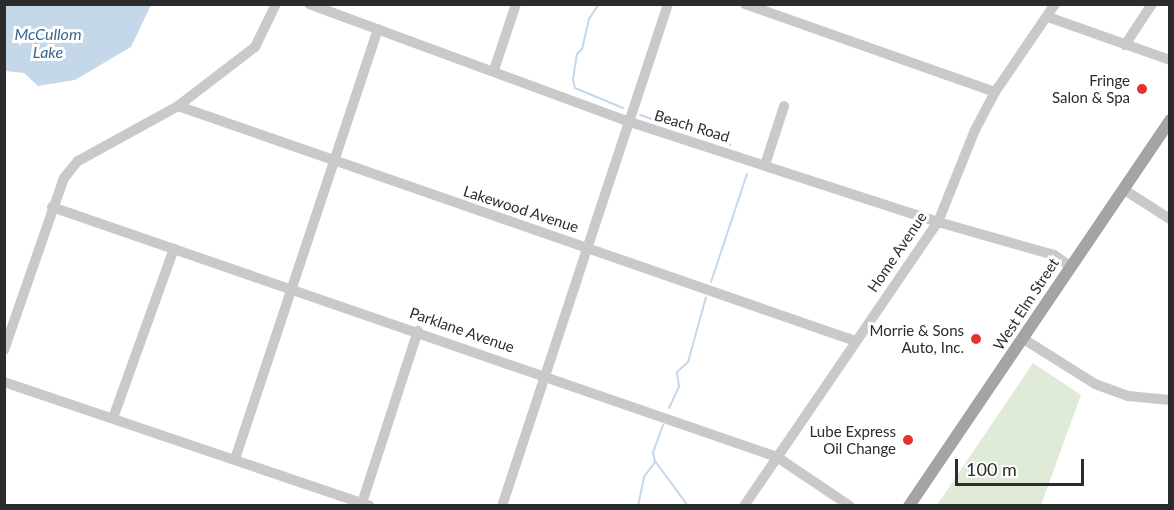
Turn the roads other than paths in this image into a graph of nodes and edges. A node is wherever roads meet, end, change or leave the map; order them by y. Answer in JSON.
{"nodes":[{"id":1,"x":276,"y":4,"type":"edge"},
{"id":2,"x":309,"y":4,"type":"edge"},
{"id":3,"x":516,"y":4,"type":"edge"},
{"id":4,"x":668,"y":4,"type":"edge"},
{"id":5,"x":746,"y":4,"type":"edge"},
{"id":6,"x":1055,"y":4,"type":"edge"},
{"id":7,"x":1152,"y":4,"type":"edge"},
{"id":8,"x":1047,"y":17,"type":"junction"},
{"id":9,"x":378,"y":29,"type":"junction"},
{"id":10,"x":1125,"y":45,"type":"junction"},
{"id":11,"x":1170,"y":60,"type":"edge"},
{"id":12,"x":494,"y":70,"type":"junction"},
{"id":13,"x":995,"y":92,"type":"junction"},
{"id":14,"x":178,"y":106,"type":"junction"},
{"id":15,"x":784,"y":106,"type":"dead end"},
{"id":16,"x":1170,"y":120,"type":"edge"},
{"id":17,"x":630,"y":122,"type":"junction"},
{"id":18,"x":333,"y":161,"type":"junction"},
{"id":19,"x":765,"y":165,"type":"junction"},
{"id":20,"x":1123,"y":189,"type":"junction"},
{"id":21,"x":52,"y":207,"type":"junction"},
{"id":22,"x":1170,"y":219,"type":"edge"},
{"id":23,"x":938,"y":222,"type":"junction"},
{"id":24,"x":588,"y":247,"type":"junction"},
{"id":25,"x":174,"y":249,"type":"junction"},
{"id":26,"x":1069,"y":265,"type":"junction"},
{"id":27,"x":294,"y":287,"type":"junction"},
{"id":28,"x":418,"y":331,"type":"junction"},
{"id":29,"x":1022,"y":338,"type":"junction"},
{"id":30,"x":855,"y":341,"type":"junction"},
{"id":31,"x":4,"y":350,"type":"edge"},
{"id":32,"x":545,"y":374,"type":"junction"},
{"id":33,"x":4,"y":382,"type":"edge"},
{"id":34,"x":1170,"y":399,"type":"edge"},
{"id":35,"x":113,"y":418,"type":"junction"},
{"id":36,"x":777,"y":457,"type":"junction"},
{"id":37,"x":235,"y":459,"type":"junction"},
{"id":38,"x":503,"y":503,"type":"edge"},
{"id":39,"x":366,"y":504,"type":"edge"},
{"id":40,"x":516,"y":506,"type":"edge"},
{"id":41,"x":744,"y":506,"type":"edge"},
{"id":42,"x":850,"y":506,"type":"edge"},
{"id":43,"x":909,"y":506,"type":"edge"}],
"edges":[{"from":1,"to":14,"type":"street"},
{"from":2,"to":9,"type":"street","name":"Beach Road"},
{"from":3,"to":12,"type":"street"},
{"from":4,"to":17,"type":"street"},
{"from":5,"to":13,"type":"street"},
{"from":6,"to":8,"type":"street","name":"Home Avenue"},
{"from":7,"to":10,"type":"street"},
{"from":8,"to":10,"type":"street"},
{"from":8,"to":13,"type":"street","name":"Home Avenue"},
{"from":9,"to":12,"type":"street","name":"Beach Road"},
{"from":9,"to":18,"type":"street"},
{"from":10,"to":11,"type":"street"},
{"from":12,"to":17,"type":"street","name":"Beach Road"},
{"from":13,"to":23,"type":"street","name":"Home Avenue"},
{"from":14,"to":18,"type":"street","name":"Lakewood Avenue"},
{"from":14,"to":21,"type":"street"},
{"from":15,"to":19,"type":"street"},
{"from":16,"to":20,"type":"main road","name":"West Elm Street"},
{"from":17,"to":19,"type":"street","name":"Beach Road"},
{"from":17,"to":24,"type":"street"},
{"from":18,"to":24,"type":"street","name":"Lakewood Avenue"},
{"from":18,"to":27,"type":"street"},
{"from":19,"to":23,"type":"street","name":"Beach Road"},
{"from":20,"to":22,"type":"street"},
{"from":20,"to":26,"type":"main road","name":"West Elm Street"},
{"from":21,"to":25,"type":"street","name":"Parklane Avenue"},
{"from":21,"to":31,"type":"street"},
{"from":23,"to":26,"type":"street","name":"Beach Road"},
{"from":23,"to":30,"type":"street","name":"Home Avenue"},
{"from":24,"to":30,"type":"street","name":"Lakewood Avenue"},
{"from":24,"to":32,"type":"street"},
{"from":25,"to":27,"type":"street","name":"Parklane Avenue"},
{"from":25,"to":35,"type":"street"},
{"from":26,"to":29,"type":"main road","name":"West Elm Street"},
{"from":27,"to":28,"type":"street","name":"Parklane Avenue"},
{"from":27,"to":37,"type":"street"},
{"from":28,"to":32,"type":"street","name":"Parklane Avenue"},
{"from":28,"to":39,"type":"street"},
{"from":29,"to":34,"type":"street"},
{"from":29,"to":43,"type":"main road","name":"West Elm Street"},
{"from":30,"to":36,"type":"street","name":"Home Avenue"},
{"from":32,"to":36,"type":"street","name":"Parklane Avenue"},
{"from":32,"to":38,"type":"street"},
{"from":33,"to":35,"type":"street"},
{"from":35,"to":37,"type":"street"},
{"from":36,"to":41,"type":"street","name":"Home Avenue"},
{"from":36,"to":42,"type":"street","name":"Parklane Avenue"},
{"from":37,"to":39,"type":"street"},
{"from":38,"to":40,"type":"street"}]}
